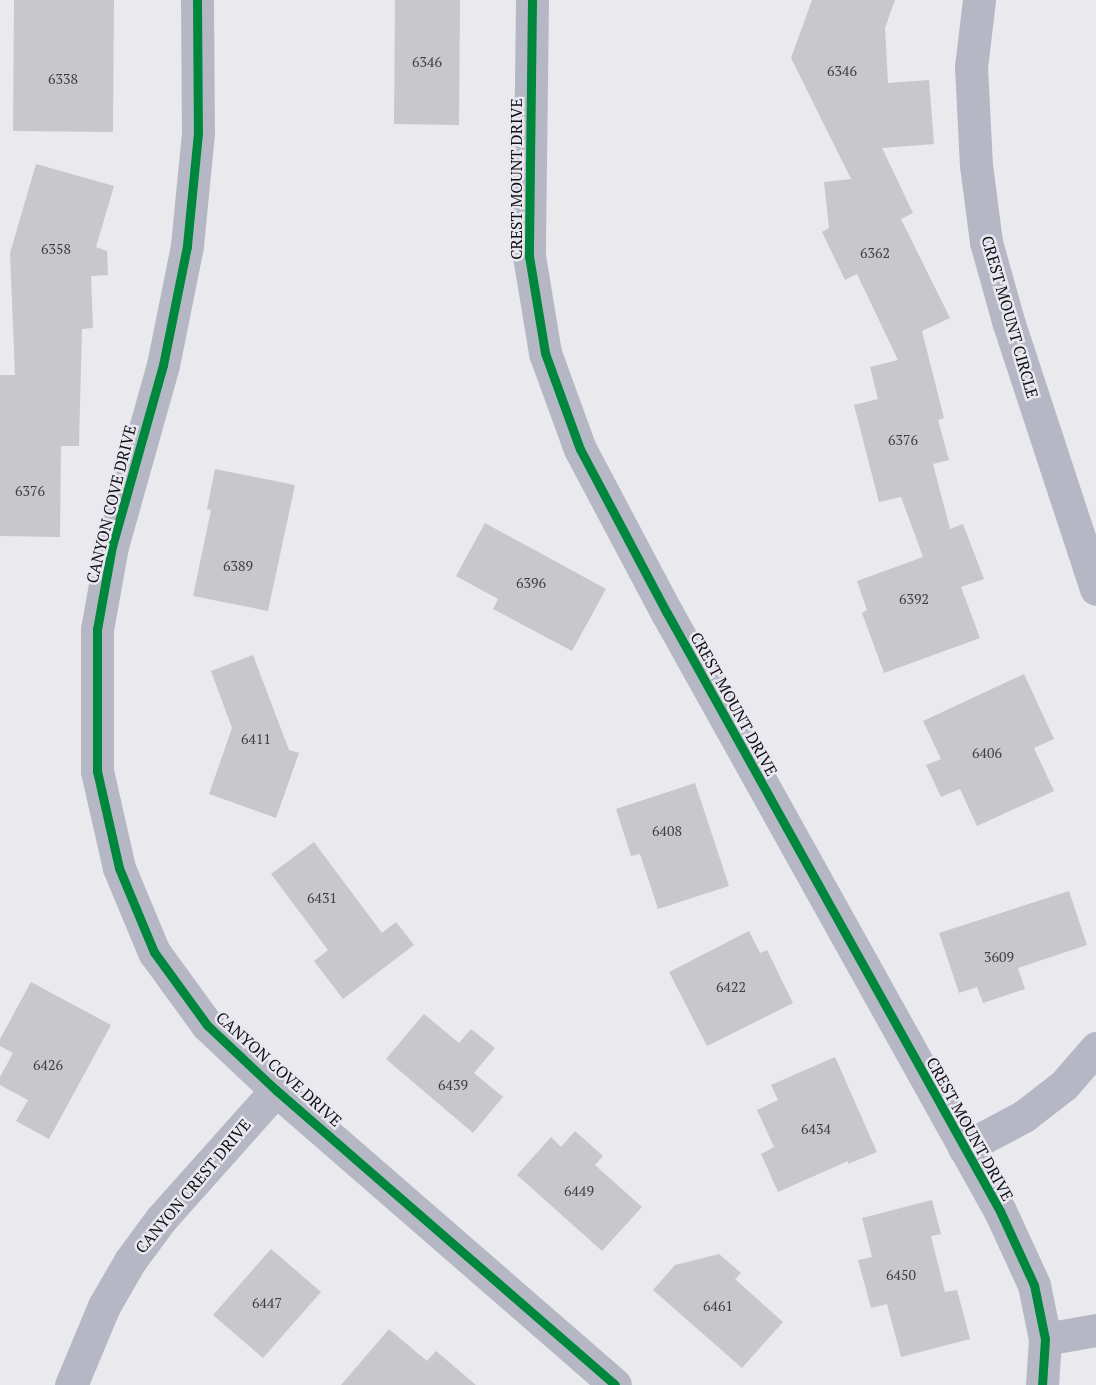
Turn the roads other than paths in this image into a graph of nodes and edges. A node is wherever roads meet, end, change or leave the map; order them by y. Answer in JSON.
{"nodes":[{"id":1,"x":197,"y":0,"type":"edge"},
{"id":2,"x":532,"y":0,"type":"edge"},
{"id":3,"x":979,"y":0,"type":"edge"},
{"id":4,"x":1096,"y":589,"type":"edge"},
{"id":5,"x":1096,"y":1048,"type":"edge"},
{"id":6,"x":276,"y":1090,"type":"junction"},
{"id":7,"x":964,"y":1148,"type":"junction"},
{"id":8,"x":1096,"y":1330,"type":"edge"},
{"id":9,"x":1045,"y":1339,"type":"junction"},
{"id":10,"x":71,"y":1385,"type":"edge"},
{"id":11,"x":615,"y":1385,"type":"edge"},
{"id":12,"x":1042,"y":1385,"type":"edge"}],
"edges":[{"from":1,"to":6,"type":"street","name":"CANYON COVE DRIVE"},
{"from":2,"to":7,"type":"street","name":"CREST MOUNT DRIVE"},
{"from":3,"to":4,"type":"street","name":"CREST MOUNT CIRCLE"},
{"from":5,"to":7,"type":"street"},
{"from":6,"to":10,"type":"street","name":"CANYON CREST DRIVE"},
{"from":6,"to":11,"type":"street","name":"CANYON COVE DRIVE"},
{"from":7,"to":9,"type":"street","name":"CREST MOUNT DRIVE"},
{"from":8,"to":9,"type":"street"},
{"from":9,"to":12,"type":"street","name":"CREST MOUNT DRIVE"}]}
